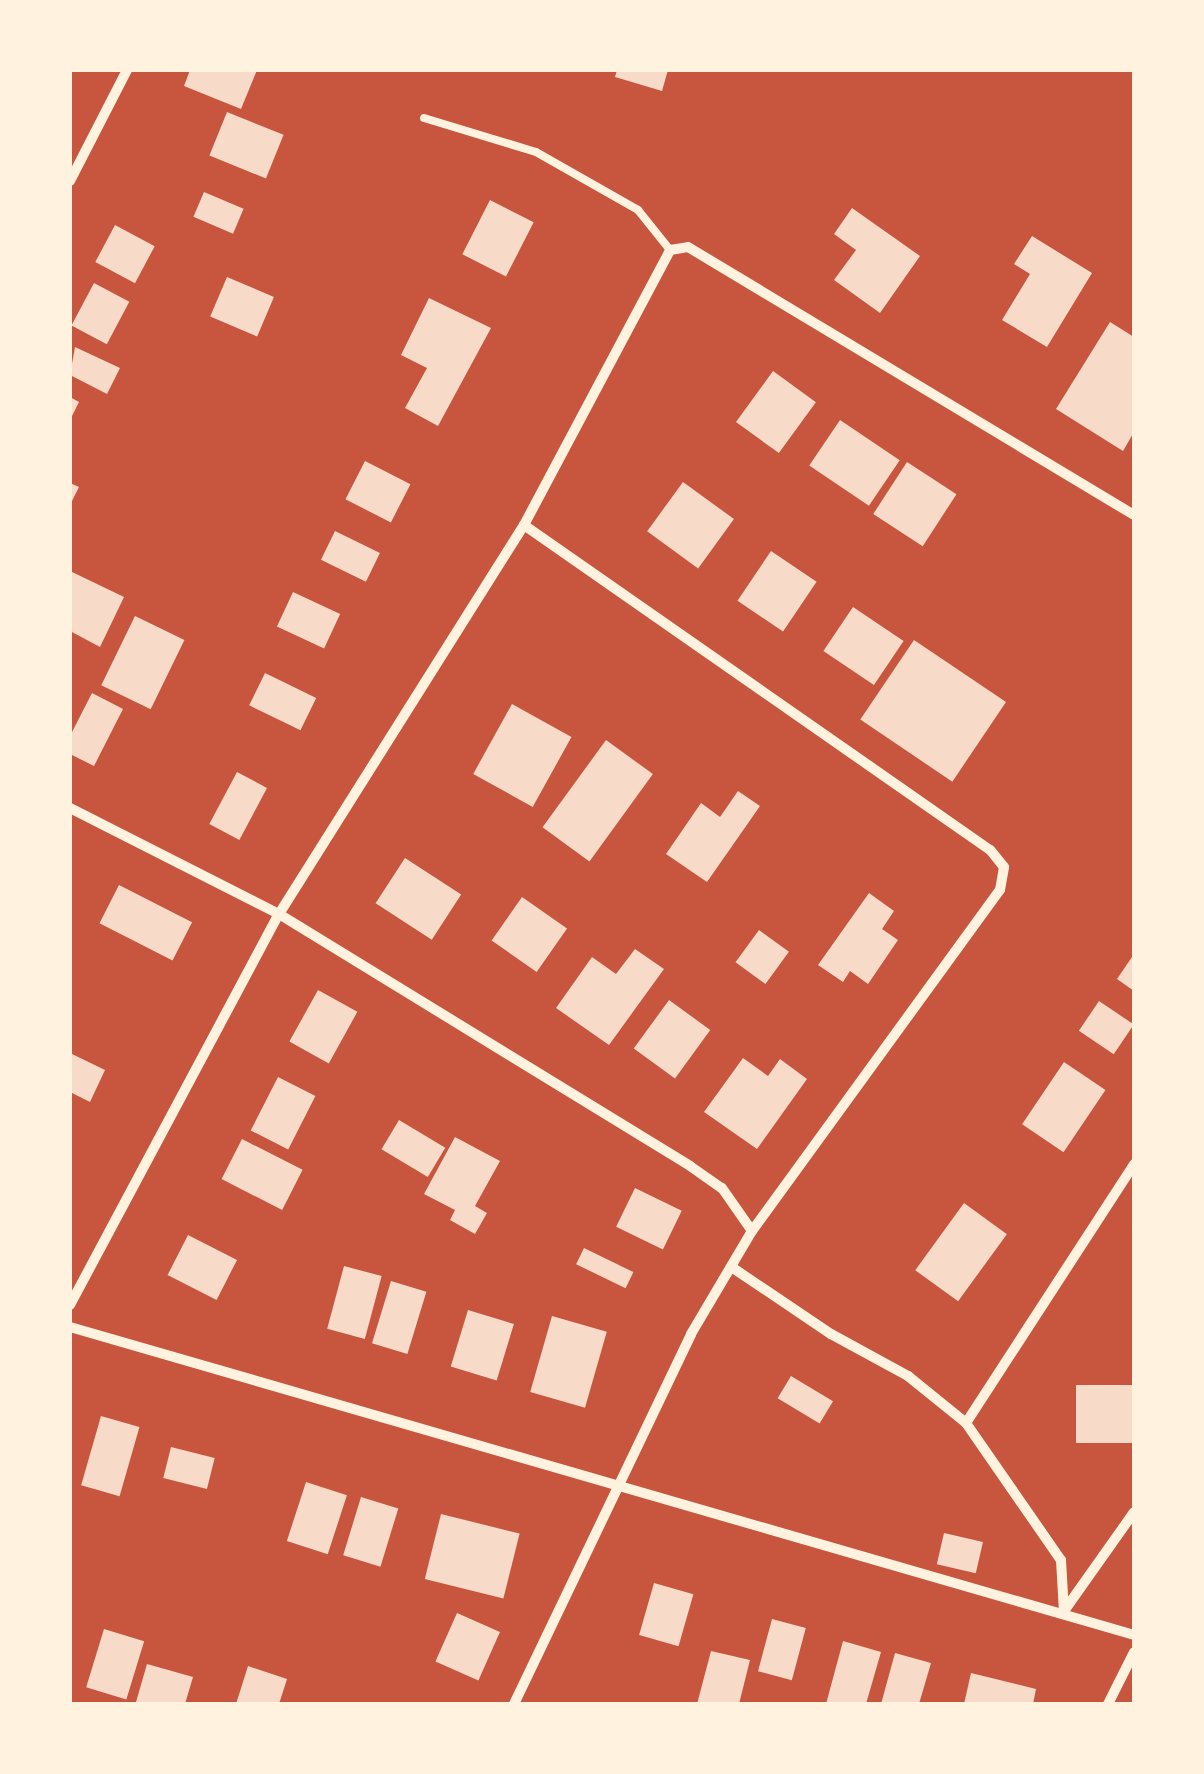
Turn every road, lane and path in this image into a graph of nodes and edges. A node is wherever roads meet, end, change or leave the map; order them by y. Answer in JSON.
{"nodes":[{"id":1,"x":127,"y":70,"type":"edge"},
{"id":2,"x":424,"y":118,"type":"dead end"},
{"id":3,"x":70,"y":181,"type":"edge"},
{"id":4,"x":670,"y":250,"type":"junction"},
{"id":5,"x":1134,"y":515,"type":"edge"},
{"id":6,"x":524,"y":526,"type":"junction"},
{"id":7,"x":70,"y":808,"type":"edge"},
{"id":8,"x":279,"y":914,"type":"junction"},
{"id":9,"x":1134,"y":1164,"type":"edge"},
{"id":10,"x":752,"y":1231,"type":"junction"},
{"id":11,"x":733,"y":1268,"type":"junction"},
{"id":12,"x":70,"y":1306,"type":"edge"},
{"id":13,"x":70,"y":1327,"type":"edge"},
{"id":14,"x":966,"y":1423,"type":"junction"},
{"id":15,"x":618,"y":1485,"type":"junction"},
{"id":16,"x":1134,"y":1512,"type":"edge"},
{"id":17,"x":1064,"y":1612,"type":"junction"},
{"id":18,"x":1134,"y":1635,"type":"edge"},
{"id":19,"x":1134,"y":1652,"type":"edge"},
{"id":20,"x":514,"y":1704,"type":"edge"},
{"id":21,"x":1108,"y":1704,"type":"edge"}],
"edges":[{"from":1,"to":3,"type":"street"},
{"from":2,"to":4,"type":"lane"},
{"from":4,"to":5,"type":"street"},
{"from":4,"to":6,"type":"street"},
{"from":6,"to":8,"type":"street"},
{"from":6,"to":10,"type":"street"},
{"from":7,"to":8,"type":"street"},
{"from":8,"to":10,"type":"street"},
{"from":8,"to":12,"type":"street"},
{"from":9,"to":14,"type":"street"},
{"from":10,"to":11,"type":"street"},
{"from":11,"to":14,"type":"street"},
{"from":11,"to":15,"type":"street"},
{"from":13,"to":15,"type":"street"},
{"from":14,"to":17,"type":"street"},
{"from":15,"to":17,"type":"street"},
{"from":15,"to":20,"type":"street"},
{"from":16,"to":17,"type":"street"},
{"from":17,"to":18,"type":"street"},
{"from":19,"to":21,"type":"street"}]}
